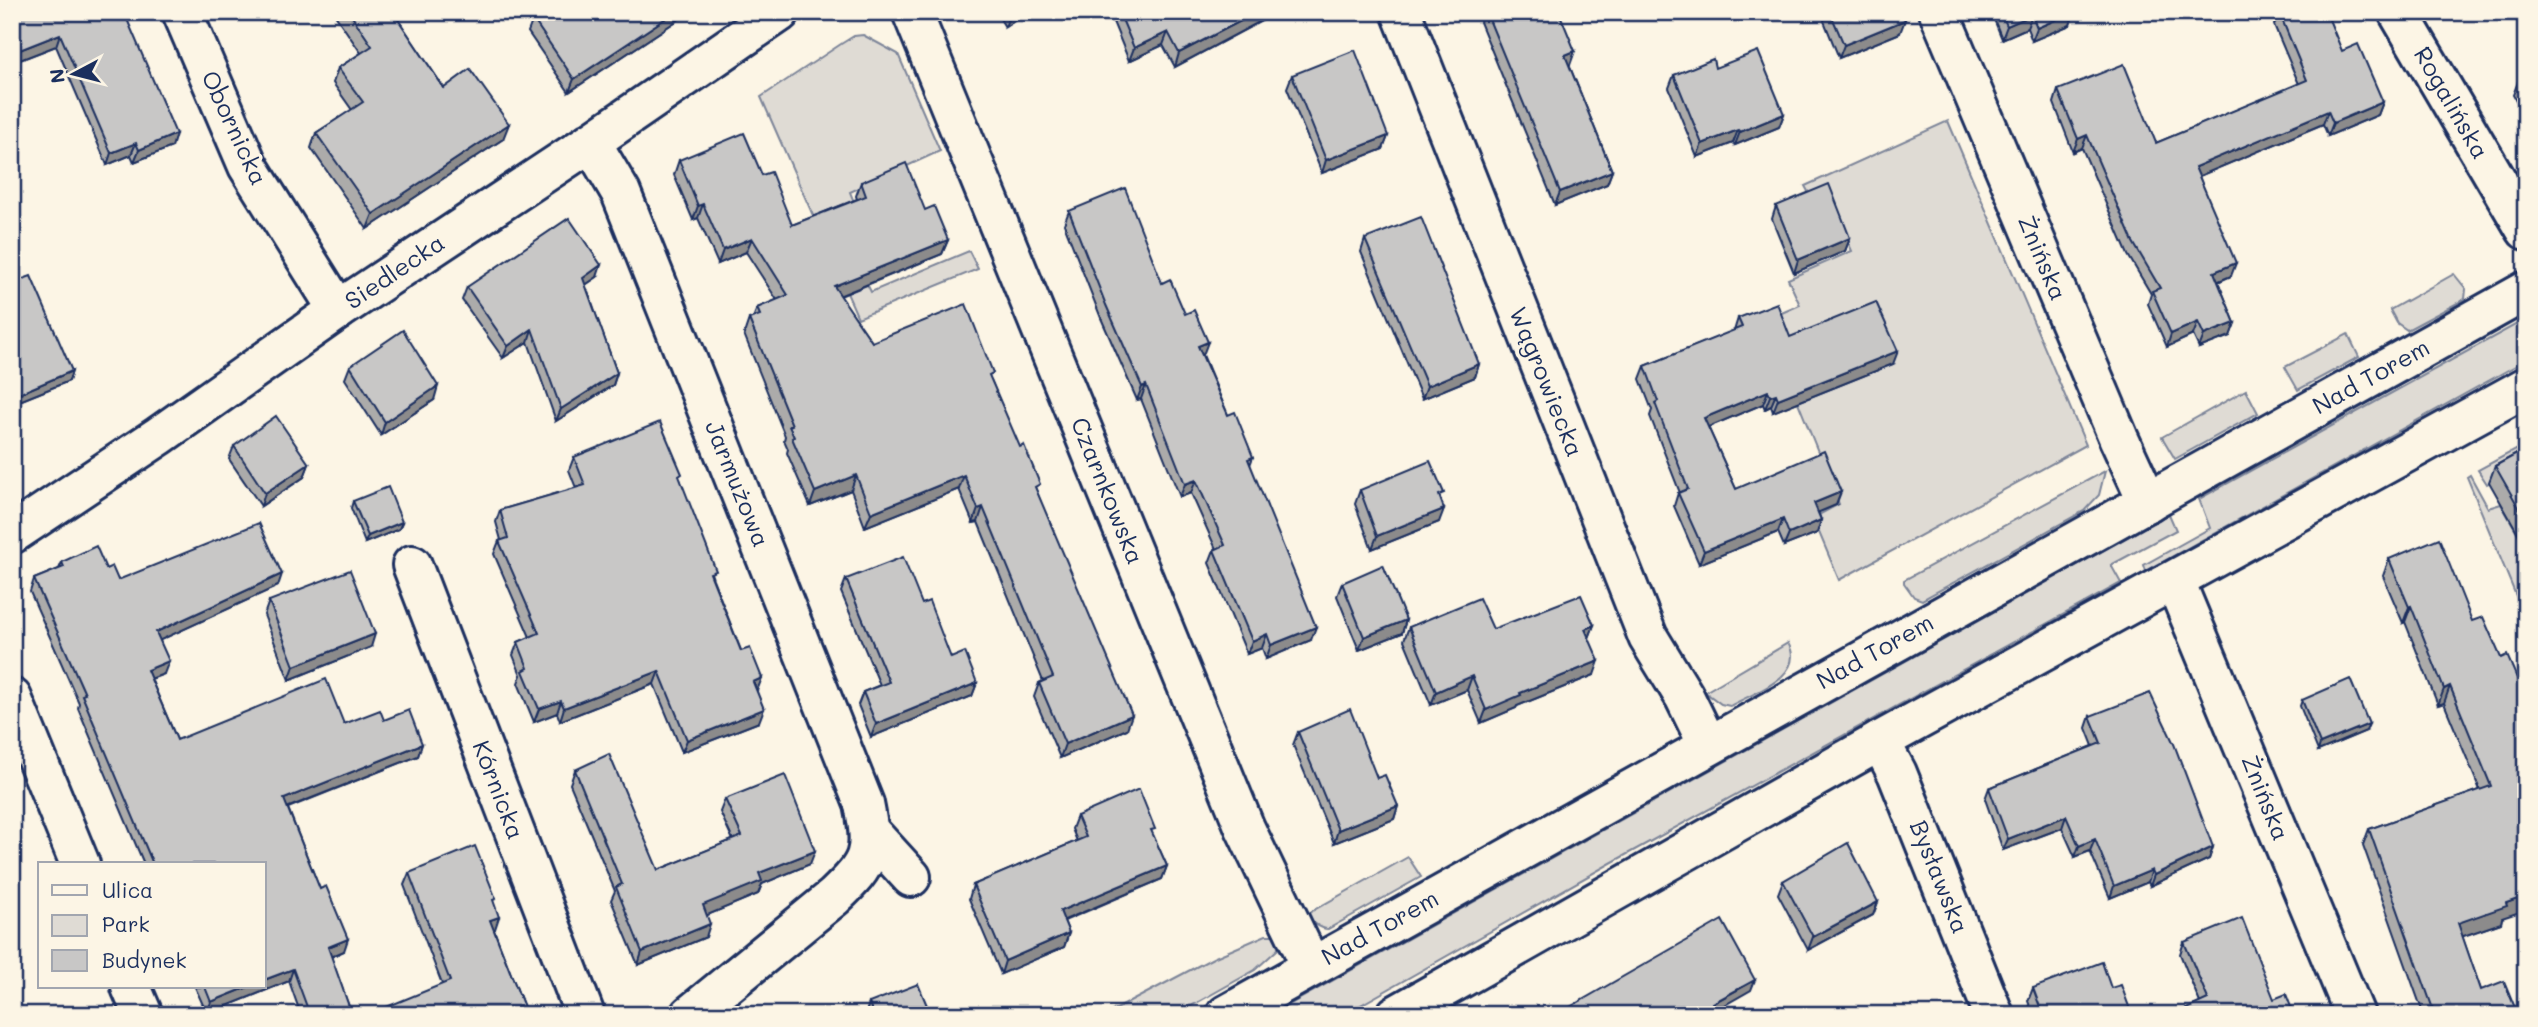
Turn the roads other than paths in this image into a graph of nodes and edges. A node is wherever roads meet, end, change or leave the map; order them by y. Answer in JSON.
{"nodes":[{"id":1,"x":182,"y":12,"type":"edge"},
{"id":2,"x":780,"y":12,"type":"edge"},
{"id":3,"x":912,"y":12,"type":"edge"},
{"id":4,"x":1401,"y":12,"type":"edge"},
{"id":5,"x":1939,"y":12,"type":"edge"},
{"id":6,"x":2398,"y":12,"type":"edge"},
{"id":7,"x":591,"y":142,"type":"junction"},
{"id":8,"x":2526,"y":230,"type":"edge"},
{"id":9,"x":2526,"y":291,"type":"edge"},
{"id":10,"x":338,"y":310,"type":"junction"},
{"id":11,"x":2526,"y":387,"type":"edge"},
{"id":12,"x":2148,"y":502,"type":"junction"},
{"id":13,"x":12,"y":534,"type":"edge"},
{"id":14,"x":412,"y":565,"type":"dead end"},
{"id":15,"x":2175,"y":581,"type":"junction"},
{"id":16,"x":12,"y":698,"type":"edge"},
{"id":17,"x":1880,"y":741,"type":"junction"},
{"id":18,"x":1708,"y":745,"type":"junction"},
{"id":19,"x":870,"y":832,"type":"junction"},
{"id":20,"x":79,"y":862,"type":"edge"},
{"id":21,"x":911,"y":877,"type":"dead end"},
{"id":22,"x":1311,"y":966,"type":"junction"},
{"id":23,"x":131,"y":988,"type":"edge"},
{"id":24,"x":143,"y":1015,"type":"edge"},
{"id":25,"x":585,"y":1015,"type":"edge"},
{"id":26,"x":690,"y":1015,"type":"edge"},
{"id":27,"x":1226,"y":1015,"type":"edge"},
{"id":28,"x":1396,"y":1015,"type":"edge"},
{"id":29,"x":1994,"y":1015,"type":"edge"},
{"id":30,"x":2355,"y":1015,"type":"edge"}],
"edges":[{"from":1,"to":10,"type":"street","name":"Obornicka"},
{"from":2,"to":7,"type":"street","name":"Siedlecka"},
{"from":3,"to":22,"type":"street","name":"Czarnkowska"},
{"from":4,"to":18,"type":"street","name":"Wągrowiecka"},
{"from":5,"to":12,"type":"street","name":"Żnińska"},
{"from":6,"to":8,"type":"street","name":"Rogalińska"},
{"from":7,"to":10,"type":"street","name":"Siedlecka"},
{"from":7,"to":19,"type":"street","name":"Jarmużowa"},
{"from":9,"to":12,"type":"street","name":"Nad Torem"},
{"from":10,"to":13,"type":"street","name":"Siedlecka"},
{"from":11,"to":15,"type":"street"},
{"from":12,"to":18,"type":"street","name":"Nad Torem"},
{"from":14,"to":25,"type":"street","name":"Kórnicka"},
{"from":15,"to":17,"type":"street"},
{"from":15,"to":30,"type":"street","name":"Żnińska"},
{"from":16,"to":20,"type":"street"},
{"from":17,"to":28,"type":"street"},
{"from":17,"to":29,"type":"street","name":"Bysławska"},
{"from":18,"to":22,"type":"street","name":"Nad Torem"},
{"from":19,"to":21,"type":"street","name":"Jarmużowa"},
{"from":19,"to":26,"type":"street","name":"Jarmużowa"},
{"from":22,"to":27,"type":"street","name":"Nad Torem"},
{"from":23,"to":24,"type":"street"}]}
